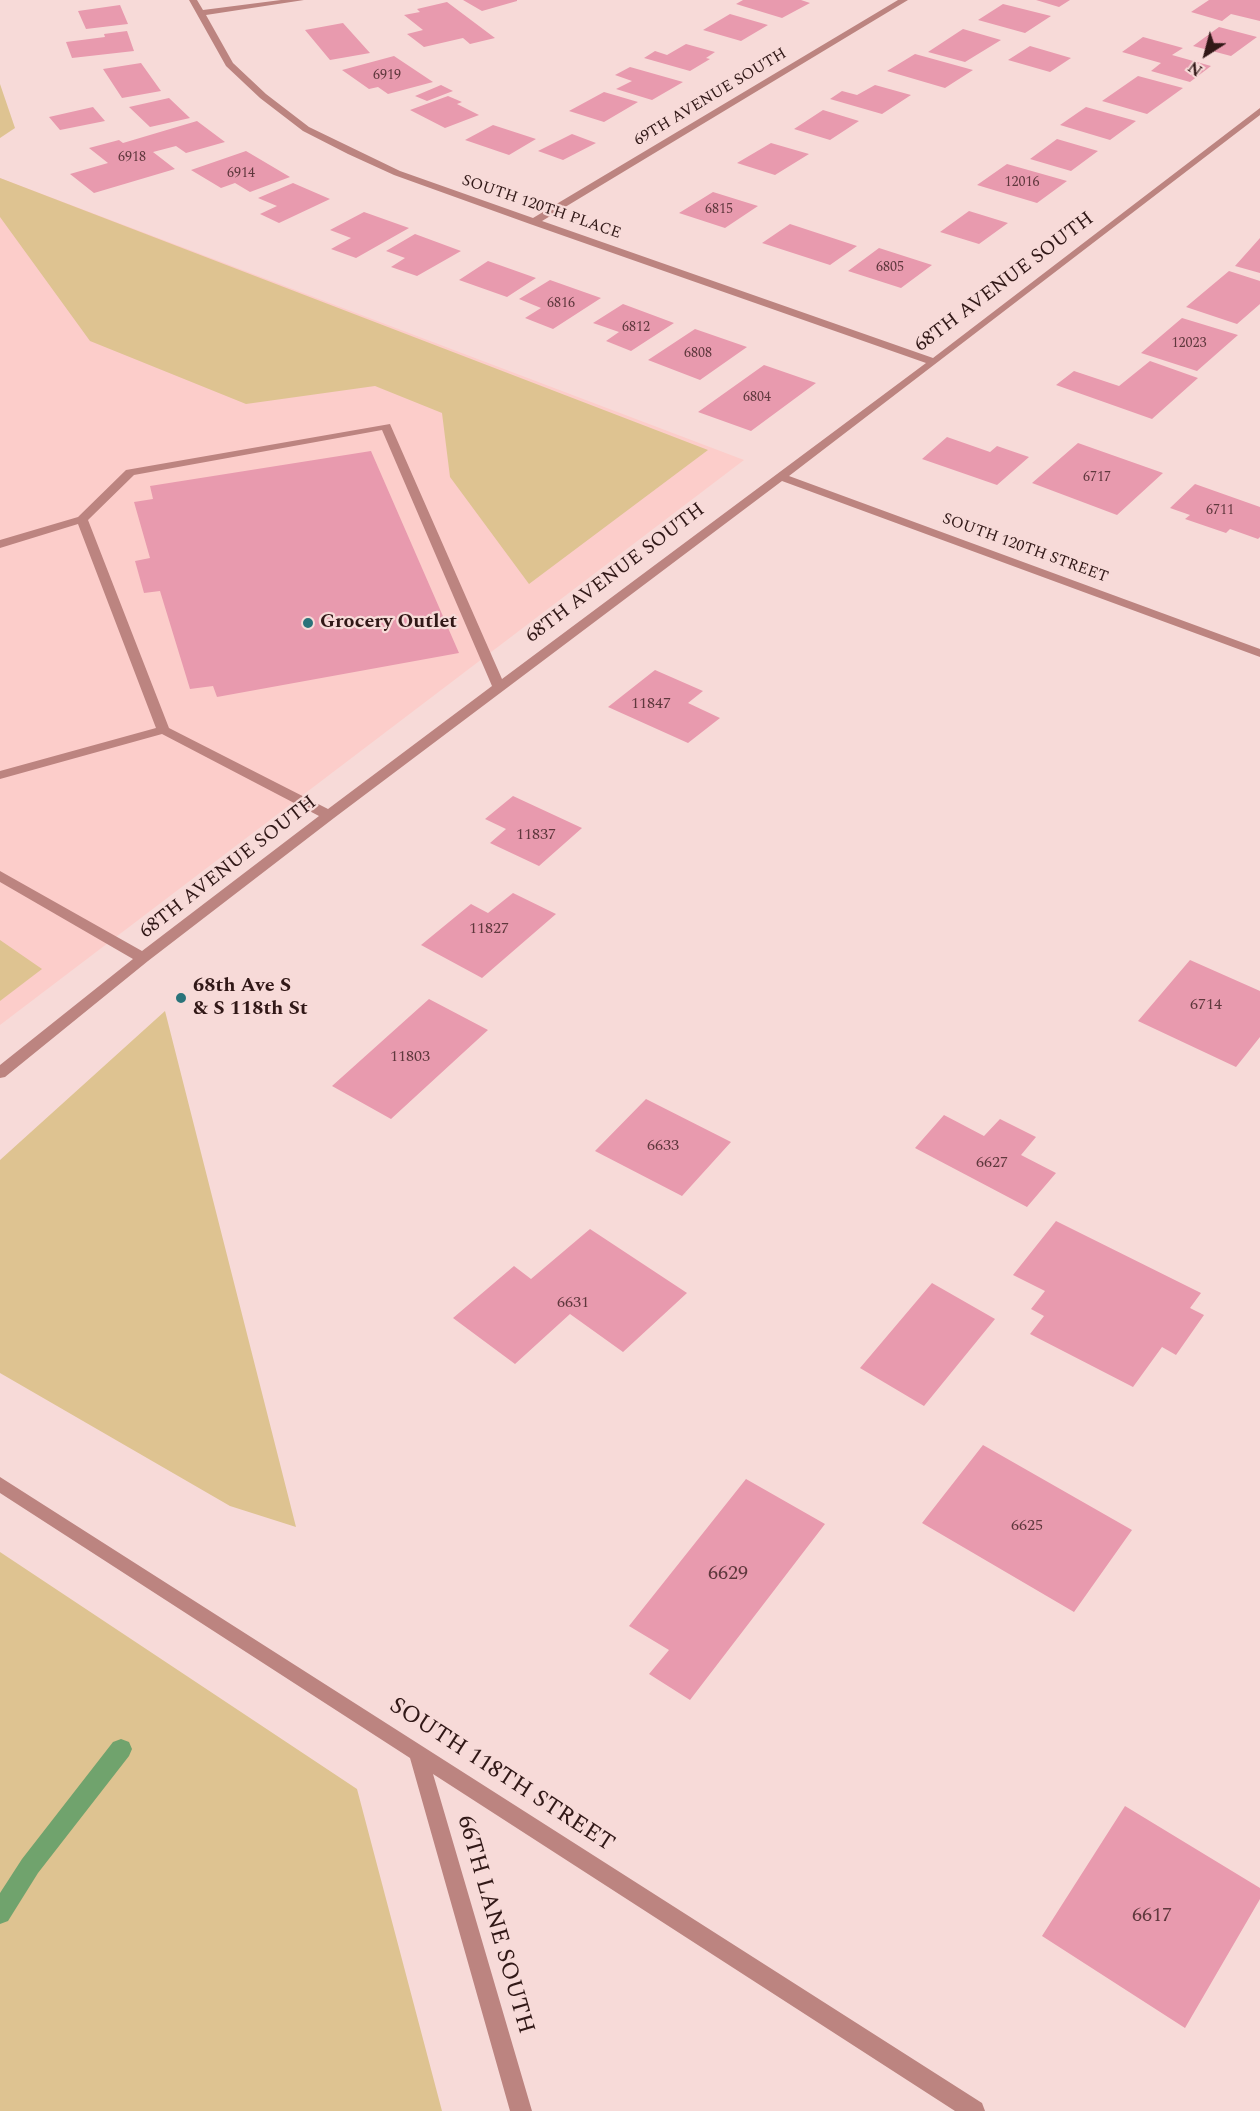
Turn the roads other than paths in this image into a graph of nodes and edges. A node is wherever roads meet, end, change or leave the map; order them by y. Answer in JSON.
{"nodes":[{"id":1,"x":193,"y":0,"type":"edge"},
{"id":2,"x":300,"y":0,"type":"edge"},
{"id":3,"x":904,"y":0,"type":"edge"},
{"id":4,"x":200,"y":13,"type":"junction"},
{"id":5,"x":1260,"y":111,"type":"edge"},
{"id":6,"x":533,"y":222,"type":"junction"},
{"id":7,"x":934,"y":362,"type":"junction"},
{"id":8,"x":779,"y":476,"type":"junction"},
{"id":9,"x":82,"y":519,"type":"junction"},
{"id":10,"x":0,"y":544,"type":"edge"},
{"id":11,"x":1260,"y":653,"type":"edge"},
{"id":12,"x":499,"y":687,"type":"junction"},
{"id":13,"x":163,"y":730,"type":"junction"},
{"id":14,"x":0,"y":775,"type":"edge"},
{"id":15,"x":329,"y":815,"type":"junction"},
{"id":16,"x":0,"y":876,"type":"edge"},
{"id":17,"x":143,"y":958,"type":"junction"},
{"id":18,"x":0,"y":1073,"type":"edge"},
{"id":19,"x":0,"y":1484,"type":"edge"},
{"id":20,"x":418,"y":1754,"type":"junction"},
{"id":21,"x":521,"y":2111,"type":"edge"},
{"id":22,"x":974,"y":2111,"type":"edge"}],
"edges":[{"from":1,"to":4,"type":"street","name":"SOUTH 120TH PLACE"},
{"from":2,"to":4,"type":"street"},
{"from":3,"to":6,"type":"street","name":"69TH AVENUE SOUTH"},
{"from":4,"to":6,"type":"street","name":"SOUTH 120TH PLACE"},
{"from":5,"to":7,"type":"street","name":"68TH AVENUE SOUTH"},
{"from":6,"to":7,"type":"street","name":"SOUTH 120TH PLACE"},
{"from":7,"to":8,"type":"street","name":"68TH AVENUE SOUTH"},
{"from":8,"to":11,"type":"street","name":"SOUTH 120TH STREET"},
{"from":8,"to":12,"type":"street","name":"68TH AVENUE SOUTH"},
{"from":9,"to":10,"type":"street"},
{"from":9,"to":12,"type":"street"},
{"from":9,"to":13,"type":"street"},
{"from":12,"to":15,"type":"street","name":"68TH AVENUE SOUTH"},
{"from":13,"to":14,"type":"street"},
{"from":13,"to":15,"type":"street"},
{"from":15,"to":17,"type":"street","name":"68TH AVENUE SOUTH"},
{"from":16,"to":17,"type":"street"},
{"from":17,"to":18,"type":"street","name":"68TH AVENUE SOUTH"},
{"from":19,"to":20,"type":"street","name":"SOUTH 118TH STREET"},
{"from":20,"to":21,"type":"street","name":"66TH LANE SOUTH"},
{"from":20,"to":22,"type":"street","name":"SOUTH 118TH STREET"}]}
